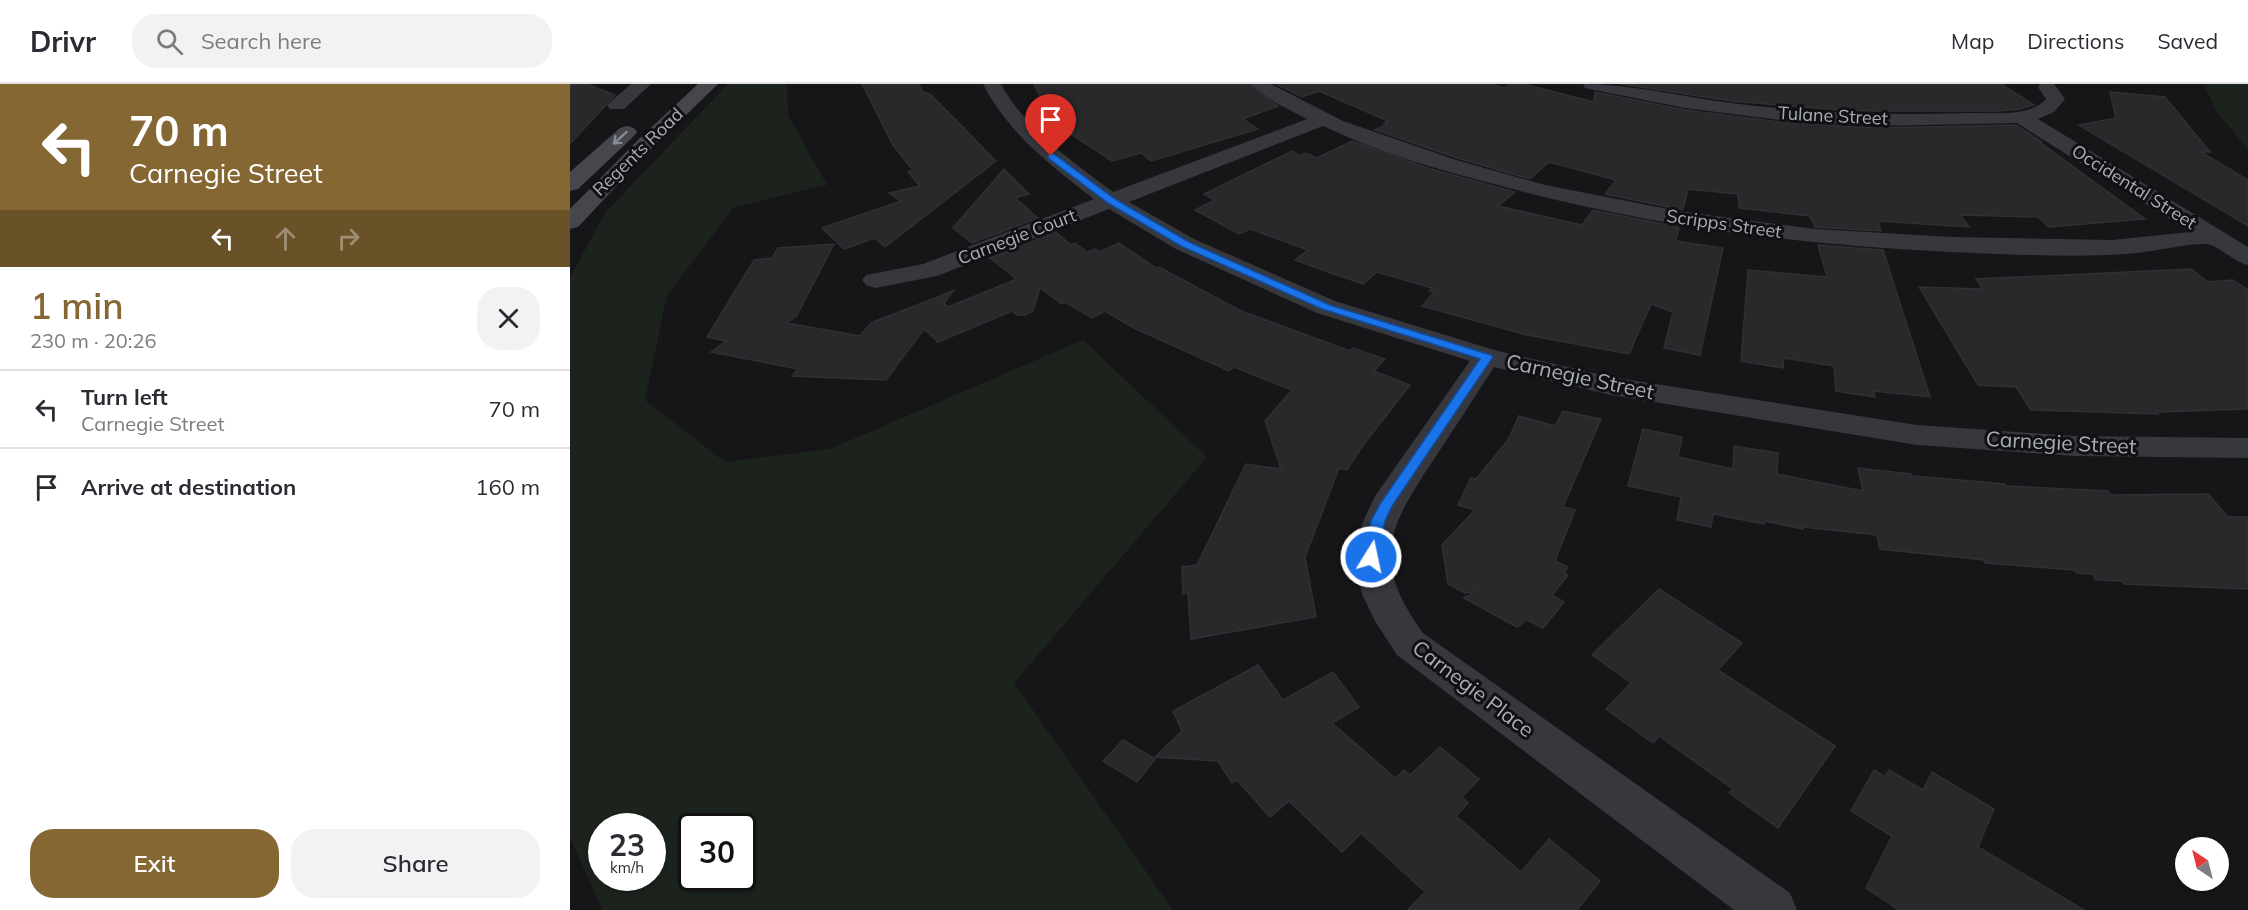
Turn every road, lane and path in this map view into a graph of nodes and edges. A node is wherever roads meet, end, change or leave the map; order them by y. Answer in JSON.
{"nodes":[{"id":1,"x":642,"y":84,"type":"edge"},
{"id":2,"x":709,"y":84,"type":"edge"},
{"id":3,"x":992,"y":84,"type":"edge"},
{"id":4,"x":1258,"y":84,"type":"edge"},
{"id":5,"x":1592,"y":84,"type":"edge"},
{"id":6,"x":2047,"y":87,"type":"dead end"},
{"id":7,"x":617,"y":105,"type":"dead end"},
{"id":8,"x":2020,"y":116,"type":"junction"},
{"id":9,"x":1323,"y":119,"type":"junction"},
{"id":10,"x":637,"y":122,"type":"dead end"},
{"id":11,"x":570,"y":184,"type":"edge"},
{"id":12,"x":1112,"y":201,"type":"junction"},
{"id":13,"x":570,"y":222,"type":"edge"},
{"id":14,"x":2213,"y":236,"type":"junction"},
{"id":15,"x":2248,"y":258,"type":"edge"},
{"id":16,"x":876,"y":280,"type":"dead end"},
{"id":17,"x":1487,"y":357,"type":"junction"},
{"id":18,"x":2248,"y":448,"type":"edge"},
{"id":19,"x":1773,"y":910,"type":"edge"}],
"edges":[{"from":1,"to":7,"type":"street"},
{"from":2,"to":13,"type":"main road","name":"Regents Road"},
{"from":3,"to":12,"type":"street","name":"Carnegie Street"},
{"from":4,"to":9,"type":"street","name":"Scripps Street"},
{"from":5,"to":8,"type":"street","name":"Tulane Street"},
{"from":6,"to":8,"type":"street","name":"Tulane Street"},
{"from":8,"to":14,"type":"street","name":"Occidental Street"},
{"from":9,"to":12,"type":"street","name":"Carnegie Court"},
{"from":9,"to":14,"type":"street","name":"Scripps Street"},
{"from":10,"to":11,"type":"main road","name":"Regents Road","one_way":true},
{"from":12,"to":16,"type":"street","name":"Carnegie Court"},
{"from":12,"to":17,"type":"street","name":"Carnegie Street"},
{"from":14,"to":15,"type":"street","name":"Occidental Street"},
{"from":17,"to":18,"type":"street","name":"Carnegie Street"},
{"from":17,"to":19,"type":"street","name":"Carnegie Place"}]}
